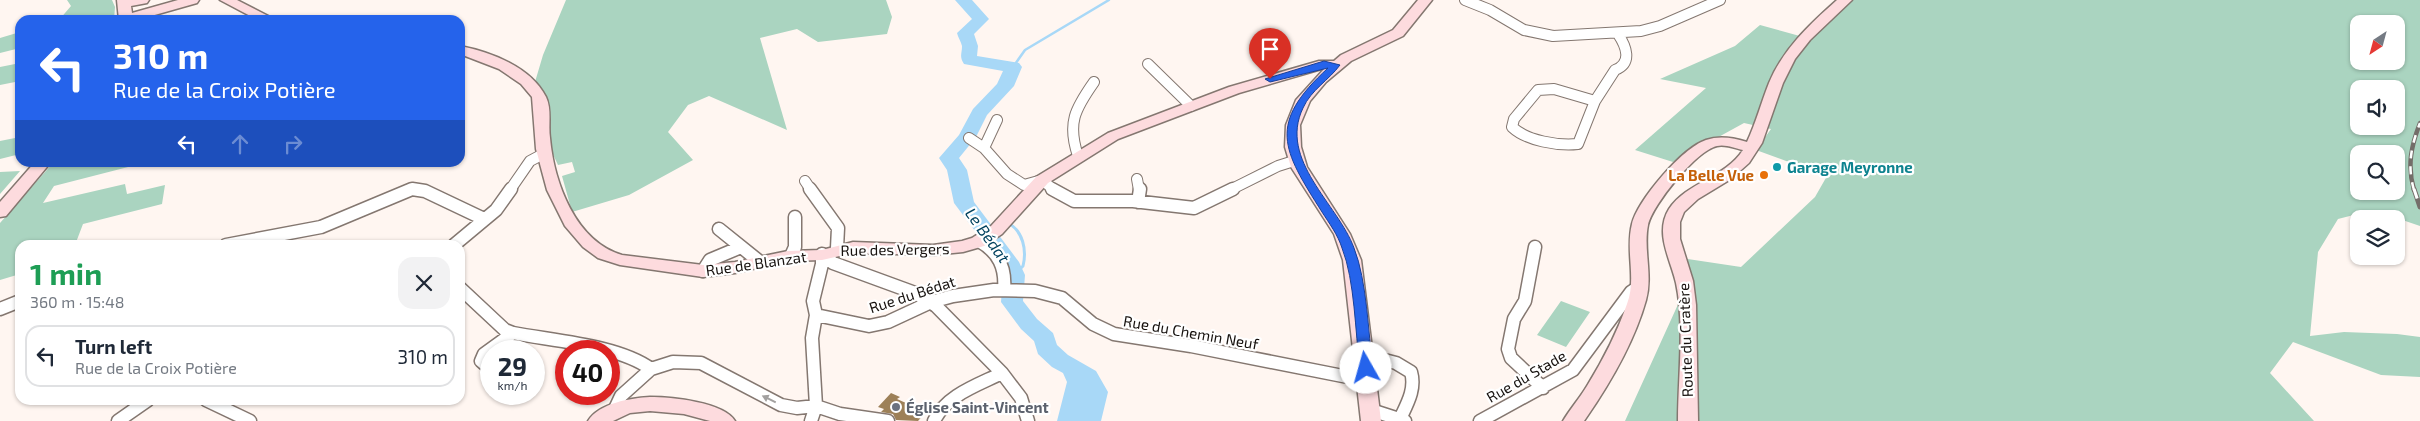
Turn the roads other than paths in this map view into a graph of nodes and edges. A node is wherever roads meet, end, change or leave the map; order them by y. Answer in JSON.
{"nodes":[{"id":1,"x":142,"y":0,"type":"edge"},
{"id":2,"x":192,"y":0,"type":"edge"},
{"id":3,"x":227,"y":0,"type":"edge"},
{"id":4,"x":1425,"y":0,"type":"edge"},
{"id":5,"x":1465,"y":0,"type":"edge"},
{"id":6,"x":1720,"y":0,"type":"edge"},
{"id":7,"x":1845,"y":0,"type":"edge"},
{"id":8,"x":124,"y":2,"type":"edge"},
{"id":9,"x":162,"y":5,"type":"edge"},
{"id":10,"x":125,"y":15,"type":"edge"},
{"id":11,"x":138,"y":15,"type":"edge"},
{"id":12,"x":258,"y":15,"type":"edge"},
{"id":13,"x":1618,"y":34,"type":"junction"},
{"id":14,"x":465,"y":51,"type":"edge"},
{"id":15,"x":1148,"y":64,"type":"dead end"},
{"id":16,"x":1336,"y":65,"type":"junction"},
{"id":17,"x":1094,"y":82,"type":"dead end"},
{"id":18,"x":1595,"y":101,"type":"junction"},
{"id":19,"x":1191,"y":106,"type":"junction"},
{"id":20,"x":997,"y":120,"type":"dead end"},
{"id":21,"x":968,"y":138,"type":"dead end"},
{"id":22,"x":984,"y":148,"type":"junction"},
{"id":23,"x":1752,"y":148,"type":"junction"},
{"id":24,"x":545,"y":153,"type":"junction"},
{"id":25,"x":1078,"y":156,"type":"junction"},
{"id":26,"x":1296,"y":160,"type":"junction"},
{"id":27,"x":40,"y":167,"type":"edge"},
{"id":28,"x":1137,"y":179,"type":"dead end"},
{"id":29,"x":805,"y":180,"type":"dead end"},
{"id":30,"x":1042,"y":180,"type":"junction"},
{"id":31,"x":1025,"y":192,"type":"junction"},
{"id":32,"x":1138,"y":202,"type":"junction"},
{"id":33,"x":0,"y":212,"type":"edge"},
{"id":34,"x":795,"y":217,"type":"dead end"},
{"id":35,"x":484,"y":219,"type":"junction"},
{"id":36,"x":719,"y":228,"type":"dead end"},
{"id":37,"x":986,"y":237,"type":"junction"},
{"id":38,"x":252,"y":240,"type":"edge"},
{"id":39,"x":460,"y":240,"type":"edge"},
{"id":40,"x":741,"y":247,"type":"junction"},
{"id":41,"x":1535,"y":248,"type":"dead end"},
{"id":42,"x":830,"y":251,"type":"junction"},
{"id":43,"x":791,"y":256,"type":"junction"},
{"id":44,"x":760,"y":262,"type":"junction"},
{"id":45,"x":703,"y":271,"type":"junction"},
{"id":46,"x":1640,"y":286,"type":"junction"},
{"id":47,"x":1011,"y":290,"type":"junction"},
{"id":48,"x":465,"y":293,"type":"edge"},
{"id":49,"x":931,"y":302,"type":"junction"},
{"id":50,"x":15,"y":303,"type":"edge"},
{"id":51,"x":0,"y":309,"type":"edge"},
{"id":52,"x":816,"y":315,"type":"junction"},
{"id":53,"x":513,"y":333,"type":"junction"},
{"id":54,"x":503,"y":340,"type":"edge"},
{"id":55,"x":1365,"y":355,"type":"junction"},
{"id":56,"x":651,"y":368,"type":"junction"},
{"id":57,"x":1002,"y":373,"type":"junction"},
{"id":58,"x":1368,"y":381,"type":"junction"},
{"id":59,"x":1543,"y":388,"type":"junction"},
{"id":60,"x":141,"y":405,"type":"edge"},
{"id":61,"x":221,"y":405,"type":"edge"},
{"id":62,"x":816,"y":406,"type":"junction"},
{"id":63,"x":606,"y":416,"type":"edge"},
{"id":64,"x":1371,"y":416,"type":"edge"},
{"id":65,"x":1402,"y":420,"type":"edge"},
{"id":66,"x":118,"y":421,"type":"edge"},
{"id":67,"x":250,"y":421,"type":"edge"},
{"id":68,"x":725,"y":421,"type":"edge"},
{"id":69,"x":812,"y":421,"type":"edge"},
{"id":70,"x":888,"y":421,"type":"edge"},
{"id":71,"x":934,"y":421,"type":"edge"},
{"id":72,"x":1028,"y":421,"type":"edge"},
{"id":73,"x":1480,"y":421,"type":"edge"},
{"id":74,"x":1573,"y":421,"type":"edge"},
{"id":75,"x":1688,"y":421,"type":"edge"}],
"edges":[{"from":1,"to":8,"type":"street"},
{"from":2,"to":9,"type":"street"},
{"from":3,"to":12,"type":"street"},
{"from":4,"to":16,"type":"street"},
{"from":5,"to":13,"type":"street"},
{"from":6,"to":13,"type":"street"},
{"from":7,"to":23,"type":"street","name":"Route du Cratère"},
{"from":8,"to":10,"type":"street"},
{"from":9,"to":11,"type":"street"},
{"from":13,"to":18,"type":"street"},
{"from":14,"to":24,"type":"street","name":"Rue de Blanzat"},
{"from":15,"to":19,"type":"street"},
{"from":16,"to":19,"type":"street"},
{"from":16,"to":26,"type":"street"},
{"from":17,"to":25,"type":"street"},
{"from":18,"to":18,"type":"street"},
{"from":19,"to":25,"type":"street"},
{"from":20,"to":22,"type":"street"},
{"from":21,"to":22,"type":"street"},
{"from":22,"to":31,"type":"street"},
{"from":23,"to":46,"type":"street"},
{"from":23,"to":75,"type":"street","name":"Route du Cratère"},
{"from":24,"to":35,"type":"street"},
{"from":24,"to":45,"type":"street","name":"Rue de Blanzat"},
{"from":25,"to":30,"type":"street"},
{"from":26,"to":32,"type":"street"},
{"from":26,"to":55,"type":"street"},
{"from":27,"to":33,"type":"street"},
{"from":28,"to":32,"type":"street"},
{"from":29,"to":42,"type":"street"},
{"from":30,"to":31,"type":"street"},
{"from":30,"to":32,"type":"street"},
{"from":31,"to":37,"type":"street"},
{"from":34,"to":43,"type":"street"},
{"from":35,"to":38,"type":"street"},
{"from":35,"to":39,"type":"street"},
{"from":36,"to":40,"type":"street"},
{"from":37,"to":42,"type":"street","name":"Rue des Vergers"},
{"from":37,"to":47,"type":"street"},
{"from":40,"to":44,"type":"street"},
{"from":40,"to":45,"type":"street"},
{"from":41,"to":59,"type":"street"},
{"from":42,"to":43,"type":"street","name":"Rue de Blanzat"},
{"from":42,"to":49,"type":"street"},
{"from":42,"to":52,"type":"street"},
{"from":43,"to":44,"type":"street","name":"Rue de Blanzat"},
{"from":44,"to":45,"type":"street","name":"Rue de Blanzat"},
{"from":46,"to":59,"type":"street","name":"Rue du Stade"},
{"from":46,"to":74,"type":"street"},
{"from":47,"to":49,"type":"street","name":"Rue du Bédat"},
{"from":47,"to":58,"type":"street","name":"Rue du Chemin Neuf"},
{"from":48,"to":53,"type":"street"},
{"from":49,"to":52,"type":"street","name":"Rue du Bédat"},
{"from":49,"to":57,"type":"street"},
{"from":50,"to":51,"type":"street"},
{"from":52,"to":62,"type":"street"},
{"from":53,"to":54,"type":"street"},
{"from":53,"to":56,"type":"street"},
{"from":55,"to":58,"type":"street"},
{"from":55,"to":65,"type":"street"},
{"from":62,"to":56,"type":"street","one_way":true},
{"from":56,"to":63,"type":"street"},
{"from":57,"to":71,"type":"street"},
{"from":57,"to":72,"type":"street"},
{"from":58,"to":64,"type":"street"},
{"from":59,"to":73,"type":"street","name":"Rue du Stade"},
{"from":60,"to":66,"type":"street"},
{"from":61,"to":67,"type":"street"},
{"from":62,"to":69,"type":"street"},
{"from":62,"to":70,"type":"street"},
{"from":63,"to":68,"type":"street"},
{"from":64,"to":65,"type":"street"}]}
